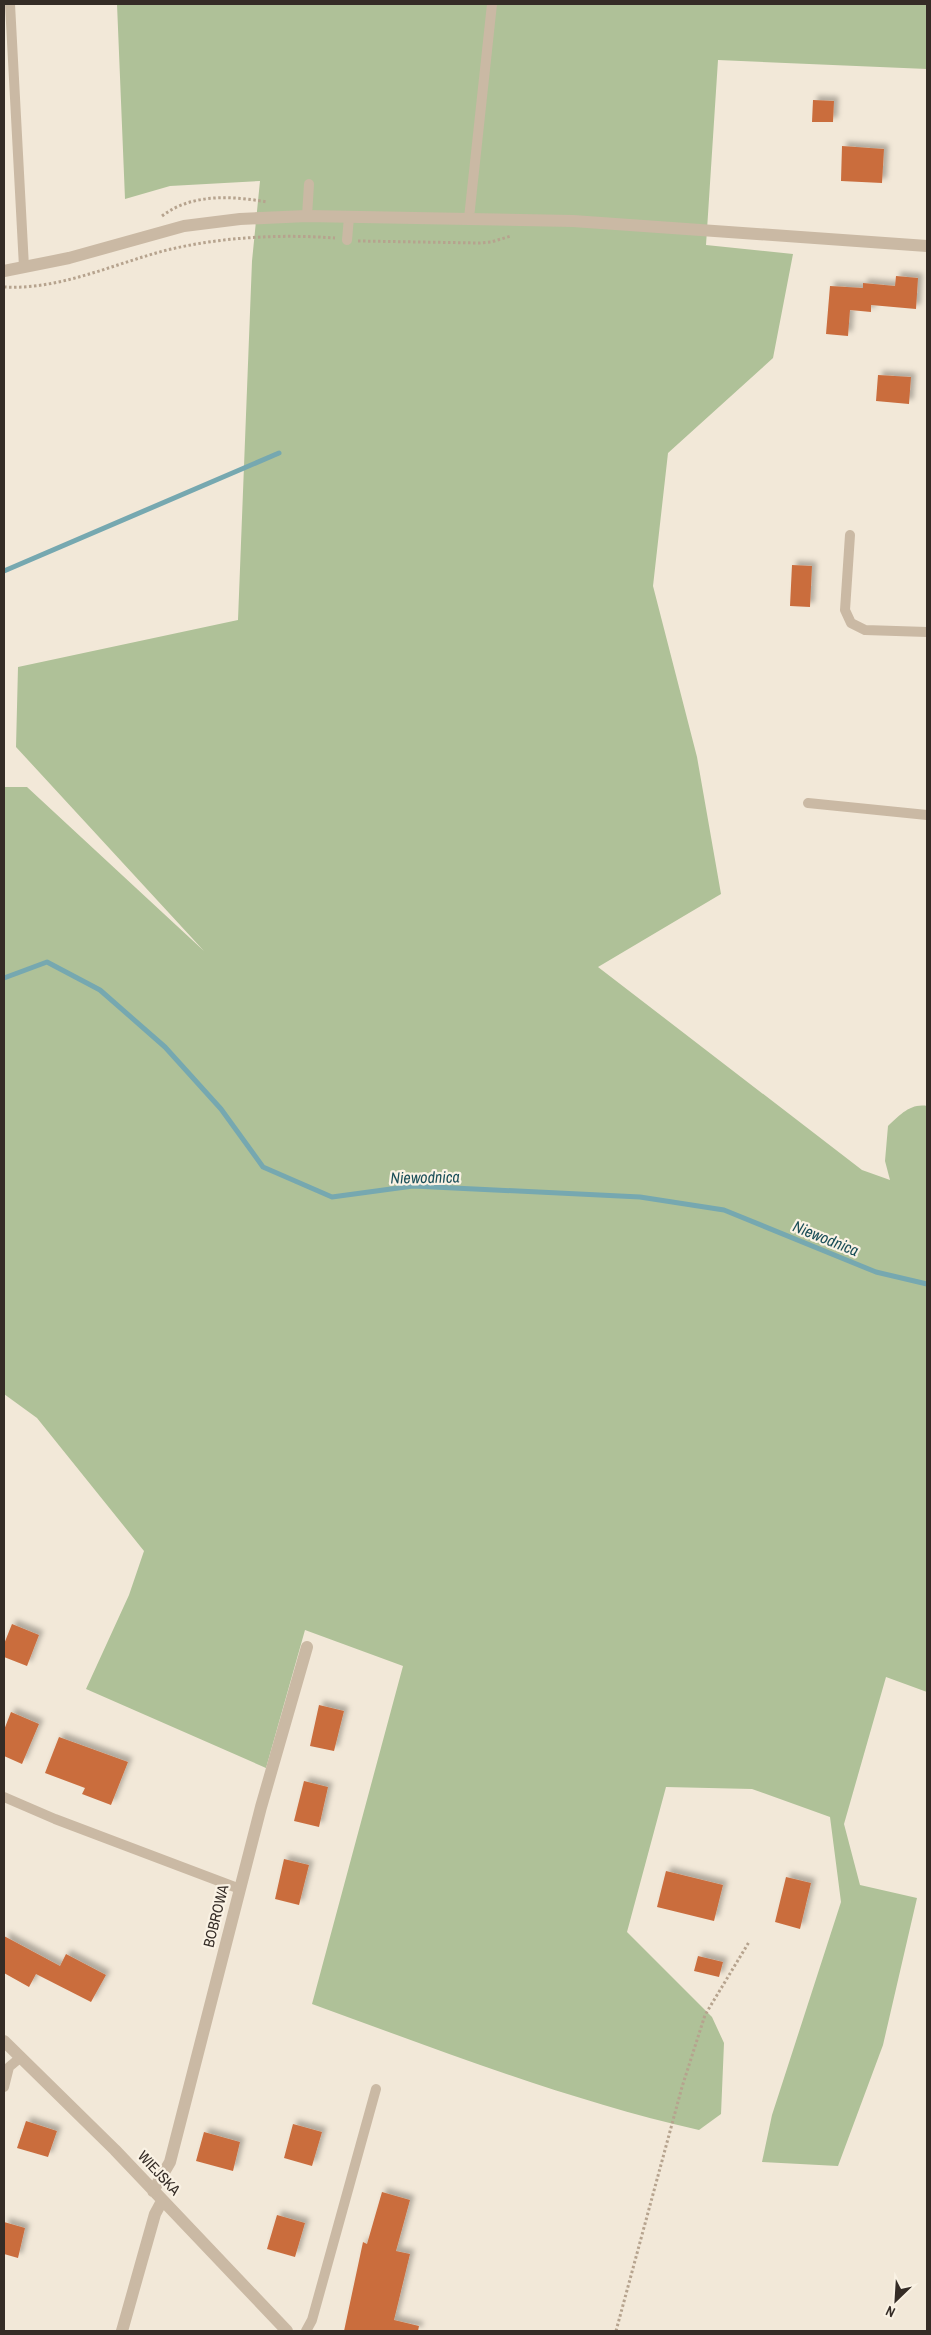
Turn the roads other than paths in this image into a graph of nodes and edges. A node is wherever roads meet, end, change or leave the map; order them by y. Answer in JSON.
{"nodes":[{"id":1,"x":10,"y":4,"type":"edge"},
{"id":2,"x":492,"y":4,"type":"edge"},
{"id":3,"x":309,"y":184,"type":"dead end"},
{"id":4,"x":307,"y":216,"type":"junction"},
{"id":5,"x":349,"y":217,"type":"junction"},
{"id":6,"x":469,"y":218,"type":"junction"},
{"id":7,"x":347,"y":240,"type":"road end"},
{"id":8,"x":927,"y":246,"type":"edge"},
{"id":9,"x":24,"y":267,"type":"junction"},
{"id":10,"x":4,"y":271,"type":"edge"},
{"id":11,"x":850,"y":535,"type":"dead end"},
{"id":12,"x":927,"y":632,"type":"edge"},
{"id":13,"x":808,"y":803,"type":"dead end"},
{"id":14,"x":927,"y":814,"type":"edge"},
{"id":15,"x":307,"y":1647,"type":"dead end"},
{"id":16,"x":4,"y":1797,"type":"edge"},
{"id":17,"x":240,"y":1889,"type":"junction"},
{"id":18,"x":4,"y":2041,"type":"edge"},
{"id":19,"x":21,"y":2057,"type":"junction"},
{"id":20,"x":4,"y":2087,"type":"edge"},
{"id":21,"x":376,"y":2089,"type":"dead end"},
{"id":22,"x":153,"y":2191,"type":"junction"},
{"id":23,"x":162,"y":2201,"type":"junction"},
{"id":24,"x":122,"y":2331,"type":"edge"},
{"id":25,"x":287,"y":2331,"type":"edge"},
{"id":26,"x":306,"y":2331,"type":"edge"}],
"edges":[{"from":1,"to":9,"type":"lane"},
{"from":2,"to":6,"type":"lane"},
{"from":3,"to":4,"type":"lane"},
{"from":4,"to":5,"type":"street"},
{"from":4,"to":9,"type":"street"},
{"from":5,"to":6,"type":"street"},
{"from":5,"to":7,"type":"lane"},
{"from":6,"to":8,"type":"street"},
{"from":9,"to":10,"type":"street"},
{"from":11,"to":12,"type":"lane"},
{"from":13,"to":14,"type":"lane"},
{"from":15,"to":17,"type":"street","name":"BOBROWA"},
{"from":16,"to":17,"type":"lane"},
{"from":17,"to":22,"type":"street","name":"BOBROWA"},
{"from":18,"to":19,"type":"street","name":"WIEJSKA"},
{"from":19,"to":20,"type":"lane"},
{"from":19,"to":22,"type":"street","name":"WIEJSKA"},
{"from":21,"to":26,"type":"lane"},
{"from":22,"to":23,"type":"street","name":"WIEJSKA"},
{"from":23,"to":24,"type":"street"},
{"from":23,"to":25,"type":"street","name":"WIEJSKA"}]}
